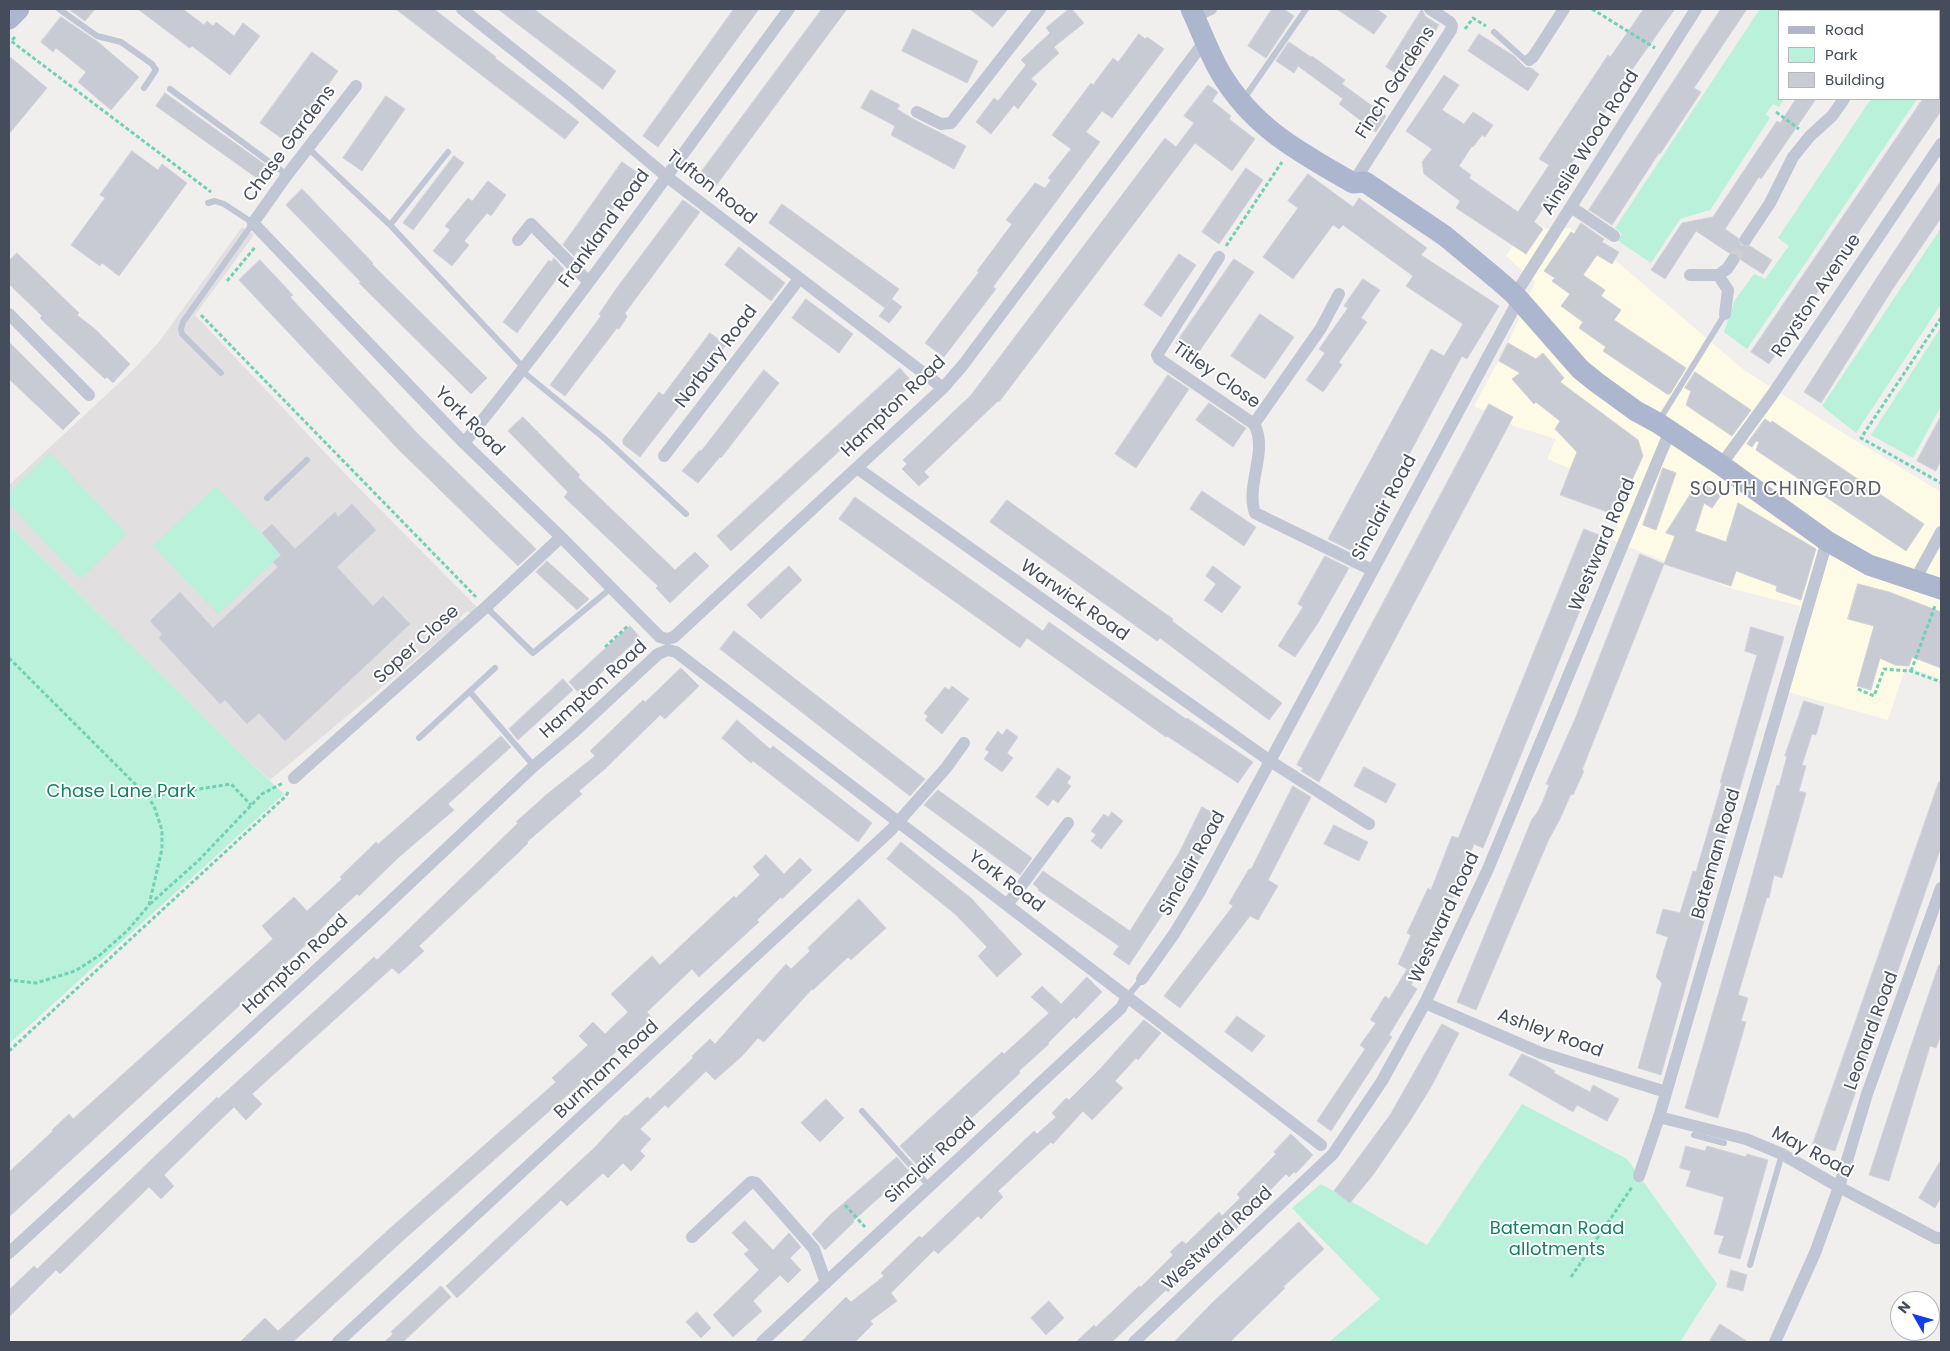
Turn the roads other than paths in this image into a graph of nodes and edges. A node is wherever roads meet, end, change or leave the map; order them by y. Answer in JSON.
{"nodes":[{"id":1,"x":19,"y":9,"type":"edge"},
{"id":2,"x":59,"y":9,"type":"edge"},
{"id":3,"x":462,"y":9,"type":"edge"},
{"id":4,"x":789,"y":9,"type":"edge"},
{"id":5,"x":1040,"y":9,"type":"edge"},
{"id":6,"x":1306,"y":9,"type":"edge"},
{"id":7,"x":1430,"y":9,"type":"edge"},
{"id":8,"x":1564,"y":9,"type":"edge"},
{"id":9,"x":1696,"y":9,"type":"edge"},
{"id":10,"x":1199,"y":11,"type":"edge"},
{"id":11,"x":14,"y":26,"type":"edge"},
{"id":12,"x":1494,"y":32,"type":"dead end"},
{"id":13,"x":1204,"y":42,"type":"junction"},
{"id":14,"x":1529,"y":60,"type":"joint"},
{"id":15,"x":356,"y":86,"type":"dead end"},
{"id":16,"x":144,"y":88,"type":"dead end"},
{"id":17,"x":170,"y":90,"type":"dead end"},
{"id":18,"x":1843,"y":100,"type":"edge"},
{"id":19,"x":1241,"y":103,"type":"junction"},
{"id":20,"x":917,"y":112,"type":"dead end"},
{"id":21,"x":1941,"y":144,"type":"edge"},
{"id":22,"x":307,"y":148,"type":"junction"},
{"id":23,"x":448,"y":152,"type":"dead end"},
{"id":24,"x":287,"y":175,"type":"junction"},
{"id":25,"x":666,"y":176,"type":"junction"},
{"id":26,"x":1353,"y":183,"type":"junction"},
{"id":27,"x":212,"y":202,"type":"road end"},
{"id":28,"x":1571,"y":207,"type":"junction"},
{"id":29,"x":253,"y":224,"type":"junction"},
{"id":30,"x":390,"y":225,"type":"junction"},
{"id":31,"x":1614,"y":236,"type":"dead end"},
{"id":32,"x":1746,"y":239,"type":"tunnel mouth"},
{"id":33,"x":518,"y":240,"type":"dead end"},
{"id":34,"x":1219,"y":257,"type":"road end"},
{"id":35,"x":1733,"y":260,"type":"tunnel mouth"},
{"id":36,"x":1690,"y":275,"type":"dead end"},
{"id":37,"x":1718,"y":275,"type":"junction"},
{"id":38,"x":799,"y":279,"type":"junction"},
{"id":39,"x":589,"y":282,"type":"junction"},
{"id":40,"x":1339,"y":294,"type":"dead end"},
{"id":41,"x":1517,"y":297,"type":"junction"},
{"id":42,"x":9,"y":314,"type":"edge"},
{"id":43,"x":1725,"y":314,"type":"joint"},
{"id":44,"x":523,"y":370,"type":"junction"},
{"id":45,"x":221,"y":373,"type":"dead end"},
{"id":46,"x":943,"y":388,"type":"junction"},
{"id":47,"x":89,"y":396,"type":"dead end"},
{"id":48,"x":1254,"y":424,"type":"junction"},
{"id":49,"x":1664,"y":427,"type":"junction"},
{"id":50,"x":464,"y":443,"type":"junction"},
{"id":51,"x":664,"y":456,"type":"dead end"},
{"id":52,"x":307,"y":460,"type":"dead end"},
{"id":53,"x":1721,"y":465,"type":"junction"},
{"id":54,"x":857,"y":468,"type":"junction"},
{"id":55,"x":267,"y":498,"type":"dead end"},
{"id":56,"x":686,"y":514,"type":"dead end"},
{"id":57,"x":1941,"y":532,"type":"edge"},
{"id":58,"x":561,"y":537,"type":"junction"},
{"id":59,"x":1827,"y":541,"type":"junction"},
{"id":60,"x":1372,"y":570,"type":"junction"},
{"id":61,"x":1915,"y":580,"type":"junction"},
{"id":62,"x":611,"y":588,"type":"junction"},
{"id":63,"x":1941,"y":589,"type":"edge"},
{"id":64,"x":486,"y":607,"type":"junction"},
{"id":65,"x":668,"y":645,"type":"junction"},
{"id":66,"x":495,"y":668,"type":"dead end"},
{"id":67,"x":470,"y":692,"type":"junction"},
{"id":68,"x":419,"y":738,"type":"dead end"},
{"id":69,"x":964,"y":743,"type":"dead end"},
{"id":70,"x":1270,"y":761,"type":"junction"},
{"id":71,"x":534,"y":766,"type":"junction"},
{"id":72,"x":294,"y":778,"type":"road end"},
{"id":73,"x":899,"y":822,"type":"junction"},
{"id":74,"x":1068,"y":823,"type":"dead end"},
{"id":75,"x":1370,"y":824,"type":"dead end"},
{"id":76,"x":1941,"y":888,"type":"edge"},
{"id":77,"x":1007,"y":905,"type":"junction"},
{"id":78,"x":1142,"y":979,"type":"joint"},
{"id":79,"x":1127,"y":997,"type":"junction"},
{"id":80,"x":1425,"y":1003,"type":"junction"},
{"id":81,"x":1666,"y":1092,"type":"junction"},
{"id":82,"x":862,"y":1111,"type":"dead end"},
{"id":83,"x":1659,"y":1116,"type":"junction"},
{"id":84,"x":1711,"y":1134,"type":"junction"},
{"id":85,"x":1694,"y":1135,"type":"dead end"},
{"id":86,"x":1724,"y":1143,"type":"dead end"},
{"id":87,"x":1321,"y":1145,"type":"dead end"},
{"id":88,"x":1782,"y":1154,"type":"junction"},
{"id":89,"x":1640,"y":1176,"type":"road end"},
{"id":90,"x":930,"y":1186,"type":"junction"},
{"id":91,"x":1839,"y":1188,"type":"junction"},
{"id":92,"x":692,"y":1237,"type":"dead end"},
{"id":93,"x":1941,"y":1238,"type":"edge"},
{"id":94,"x":9,"y":1253,"type":"edge"},
{"id":95,"x":1750,"y":1265,"type":"dead end"},
{"id":96,"x":826,"y":1283,"type":"junction"},
{"id":97,"x":338,"y":1342,"type":"edge"},
{"id":98,"x":762,"y":1342,"type":"edge"},
{"id":99,"x":1134,"y":1342,"type":"edge"},
{"id":100,"x":1775,"y":1342,"type":"edge"}],
"edges":[{"from":1,"to":11,"type":"main road"},
{"from":2,"to":16,"type":"lane"},
{"from":3,"to":25,"type":"street","name":"Tufton Road"},
{"from":4,"to":25,"type":"street","name":"Frankland Road"},
{"from":5,"to":20,"type":"street"},
{"from":6,"to":19,"type":"lane"},
{"from":7,"to":26,"type":"street","name":"Finch Gardens"},
{"from":8,"to":14,"type":"street"},
{"from":9,"to":28,"type":"street","name":"Ainslie Wood Road"},
{"from":10,"to":13,"type":"main road"},
{"from":12,"to":14,"type":"lane"},
{"from":13,"to":19,"type":"main road"},
{"from":13,"to":46,"type":"street","name":"Hampton Road"},
{"from":15,"to":22,"type":"street","name":"Chase Gardens"},
{"from":17,"to":24,"type":"lane"},
{"from":18,"to":32,"type":"street"},
{"from":19,"to":26,"type":"main road"},
{"from":21,"to":53,"type":"street","name":"Royston Avenue"},
{"from":22,"to":24,"type":"street","name":"Chase Gardens"},
{"from":22,"to":30,"type":"lane"},
{"from":23,"to":30,"type":"lane"},
{"from":24,"to":29,"type":"street","name":"Chase Gardens"},
{"from":25,"to":38,"type":"street","name":"Tufton Road"},
{"from":25,"to":39,"type":"street","name":"Frankland Road"},
{"from":26,"to":41,"type":"main road"},
{"from":27,"to":29,"type":"lane"},
{"from":28,"to":31,"type":"street"},
{"from":28,"to":41,"type":"street","name":"Ainslie Wood Road"},
{"from":29,"to":45,"type":"lane"},
{"from":29,"to":50,"type":"street","name":"York Road"},
{"from":30,"to":44,"type":"lane"},
{"from":33,"to":39,"type":"street"},
{"from":34,"to":48,"type":"street","name":"Titley Close"},
{"from":35,"to":37,"type":"street"},
{"from":36,"to":37,"type":"street"},
{"from":37,"to":43,"type":"street"},
{"from":38,"to":46,"type":"street","name":"Tufton Road"},
{"from":38,"to":51,"type":"street","name":"Norbury Road"},
{"from":39,"to":44,"type":"street","name":"Frankland Road"},
{"from":40,"to":48,"type":"street"},
{"from":41,"to":49,"type":"main road"},
{"from":41,"to":60,"type":"street","name":"Sinclair Road"},
{"from":42,"to":47,"type":"street"},
{"from":43,"to":49,"type":"lane"},
{"from":44,"to":50,"type":"street","name":"Frankland Road"},
{"from":44,"to":56,"type":"lane"},
{"from":46,"to":54,"type":"street","name":"Hampton Road"},
{"from":48,"to":60,"type":"street","name":"Titley Close"},
{"from":49,"to":53,"type":"main road"},
{"from":49,"to":80,"type":"street","name":"Westward Road"},
{"from":50,"to":58,"type":"street","name":"York Road"},
{"from":52,"to":55,"type":"lane"},
{"from":53,"to":59,"type":"main road"},
{"from":54,"to":65,"type":"street","name":"Hampton Road"},
{"from":54,"to":70,"type":"street","name":"Warwick Road"},
{"from":57,"to":61,"type":"street"},
{"from":58,"to":62,"type":"street","name":"York Road"},
{"from":58,"to":64,"type":"street","name":"Soper Close"},
{"from":59,"to":61,"type":"main road"},
{"from":59,"to":81,"type":"street","name":"Bateman Road"},
{"from":60,"to":70,"type":"street","name":"Sinclair Road"},
{"from":61,"to":63,"type":"main road"},
{"from":62,"to":64,"type":"lane"},
{"from":62,"to":65,"type":"street","name":"York Road"},
{"from":64,"to":72,"type":"street","name":"Soper Close"},
{"from":65,"to":71,"type":"street","name":"Hampton Road"},
{"from":65,"to":73,"type":"street","name":"York Road"},
{"from":66,"to":67,"type":"lane"},
{"from":67,"to":68,"type":"lane"},
{"from":67,"to":71,"type":"lane"},
{"from":69,"to":73,"type":"street","name":"Burnham Road"},
{"from":70,"to":75,"type":"street","name":"Warwick Road"},
{"from":70,"to":78,"type":"street","name":"Sinclair Road"},
{"from":71,"to":94,"type":"street","name":"Hampton Road"},
{"from":73,"to":77,"type":"street","name":"York Road"},
{"from":73,"to":97,"type":"street","name":"Burnham Road"},
{"from":74,"to":77,"type":"street"},
{"from":76,"to":91,"type":"street","name":"Leonard Road"},
{"from":77,"to":79,"type":"street","name":"York Road"},
{"from":78,"to":79,"type":"lane","name":"Sinclair Road"},
{"from":79,"to":87,"type":"street","name":"York Road"},
{"from":79,"to":90,"type":"street","name":"Sinclair Road"},
{"from":80,"to":81,"type":"street","name":"Ashley Road"},
{"from":80,"to":99,"type":"street","name":"Westward Road"},
{"from":81,"to":83,"type":"street","name":"Bateman Road"},
{"from":82,"to":90,"type":"lane"},
{"from":83,"to":84,"type":"street","name":"May Road"},
{"from":83,"to":89,"type":"street","name":"Bateman Road"},
{"from":84,"to":85,"type":"lane"},
{"from":84,"to":86,"type":"lane"},
{"from":84,"to":88,"type":"street","name":"May Road"},
{"from":88,"to":91,"type":"street","name":"May Road"},
{"from":88,"to":95,"type":"lane"},
{"from":90,"to":96,"type":"street","name":"Sinclair Road"},
{"from":91,"to":93,"type":"street","name":"May Road"},
{"from":91,"to":100,"type":"street","name":"Leonard Road"},
{"from":92,"to":96,"type":"street"},
{"from":96,"to":98,"type":"street","name":"Sinclair Road"}]}
